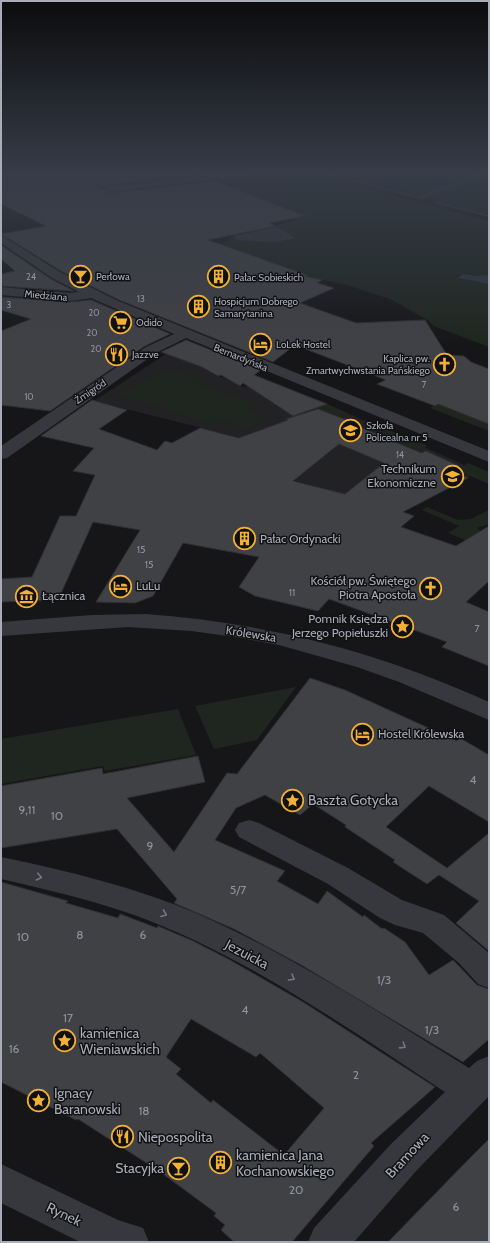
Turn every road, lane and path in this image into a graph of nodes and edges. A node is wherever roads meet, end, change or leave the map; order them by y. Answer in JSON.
{"nodes":[{"id":1,"x":1,"y":238,"type":"edge"},
{"id":2,"x":1,"y":290,"type":"edge"},
{"id":3,"x":91,"y":294,"type":"junction"},
{"id":4,"x":184,"y":334,"type":"junction"},
{"id":5,"x":1,"y":454,"type":"edge"},
{"id":6,"x":489,"y":457,"type":"edge"},
{"id":7,"x":1,"y":629,"type":"edge"},
{"id":8,"x":489,"y":712,"type":"edge"},
{"id":9,"x":249,"y":830,"type":"dead end"},
{"id":10,"x":1,"y":868,"type":"edge"},
{"id":11,"x":489,"y":974,"type":"edge"},
{"id":12,"x":480,"y":1081,"type":"edge"},
{"id":13,"x":1,"y":1183,"type":"edge"},
{"id":14,"x":129,"y":1242,"type":"edge"},
{"id":15,"x":328,"y":1242,"type":"edge"}],
"edges":[{"from":1,"to":3,"type":"street","name":"Bernardyńska"},
{"from":2,"to":3,"type":"street","name":"Miedziana"},
{"from":3,"to":4,"type":"street","name":"Bernardyńska"},
{"from":4,"to":5,"type":"street","name":"Żmigród"},
{"from":4,"to":6,"type":"street","name":"Bernardyńska"},
{"from":7,"to":8,"type":"street","name":"Królewska"},
{"from":9,"to":11,"type":"street"},
{"from":10,"to":12,"type":"street","name":"Jezuicka","one_way":true},
{"from":12,"to":15,"type":"street","name":"Bramowa"},
{"from":13,"to":14,"type":"street","name":"Rynek"}]}
